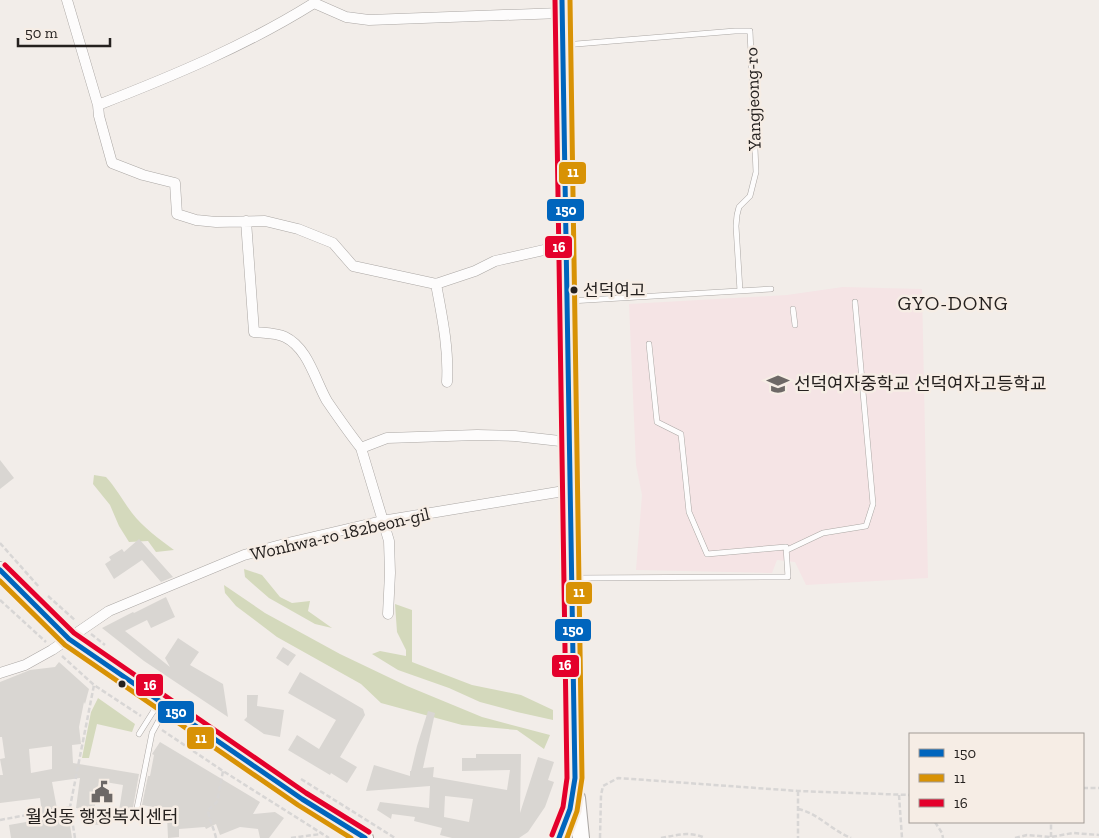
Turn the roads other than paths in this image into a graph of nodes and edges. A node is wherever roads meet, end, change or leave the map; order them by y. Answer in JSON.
{"nodes":[{"id":1,"x":67,"y":0,"type":"edge"},
{"id":2,"x":562,"y":6,"type":"edge"},
{"id":3,"x":561,"y":46,"type":"junction"},
{"id":4,"x":98,"y":104,"type":"junction"},
{"id":5,"x":246,"y":221,"type":"junction"},
{"id":6,"x":566,"y":246,"type":"junction"},
{"id":7,"x":436,"y":284,"type":"junction"},
{"id":8,"x":771,"y":289,"type":"dead end"},
{"id":9,"x":740,"y":290,"type":"junction"},
{"id":10,"x":567,"y":301,"type":"junction"},
{"id":11,"x":855,"y":302,"type":"dead end"},
{"id":12,"x":793,"y":309,"type":"dead end"},
{"id":13,"x":795,"y":325,"type":"dead end"},
{"id":14,"x":649,"y":344,"type":"dead end"},
{"id":15,"x":447,"y":382,"type":"dead end"},
{"id":16,"x":569,"y":442,"type":"junction"},
{"id":17,"x":361,"y":448,"type":"junction"},
{"id":18,"x":570,"y":490,"type":"junction"},
{"id":19,"x":382,"y":522,"type":"junction"},
{"id":20,"x":786,"y":550,"type":"junction"},
{"id":21,"x":0,"y":570,"type":"edge"},
{"id":22,"x":571,"y":578,"type":"junction"},
{"id":23,"x":388,"y":614,"type":"dead end"},
{"id":24,"x":69,"y":640,"type":"junction"},
{"id":25,"x":0,"y":673,"type":"edge"},
{"id":26,"x":163,"y":704,"type":"junction"},
{"id":27,"x":139,"y":734,"type":"dead end"},
{"id":28,"x":575,"y":778,"type":"junction"},
{"id":29,"x":136,"y":813,"type":"dead end"},
{"id":30,"x":366,"y":838,"type":"edge"},
{"id":31,"x":559,"y":838,"type":"edge"},
{"id":32,"x":581,"y":838,"type":"edge"}],
"edges":[{"from":1,"to":4,"type":"street"},
{"from":2,"to":3,"type":"main road"},
{"from":2,"to":4,"type":"street"},
{"from":3,"to":6,"type":"main road"},
{"from":3,"to":9,"type":"lane","name":"Yangjeong-ro"},
{"from":4,"to":5,"type":"street"},
{"from":5,"to":7,"type":"street"},
{"from":5,"to":17,"type":"street"},
{"from":6,"to":7,"type":"street"},
{"from":6,"to":10,"type":"main road"},
{"from":7,"to":15,"type":"street"},
{"from":8,"to":9,"type":"lane"},
{"from":9,"to":10,"type":"lane"},
{"from":10,"to":16,"type":"main road"},
{"from":11,"to":20,"type":"lane"},
{"from":12,"to":13,"type":"lane"},
{"from":14,"to":20,"type":"lane"},
{"from":16,"to":17,"type":"street"},
{"from":16,"to":18,"type":"main road"},
{"from":17,"to":19,"type":"street"},
{"from":18,"to":19,"type":"street","name":"Wonhwa-ro 182beon-gil"},
{"from":18,"to":22,"type":"main road"},
{"from":19,"to":23,"type":"street"},
{"from":19,"to":24,"type":"street","name":"Wonhwa-ro 182beon-gil"},
{"from":20,"to":22,"type":"lane"},
{"from":21,"to":24,"type":"main road"},
{"from":22,"to":28,"type":"main road"},
{"from":24,"to":25,"type":"street","name":"Wonhwa-ro 182beon-gil"},
{"from":24,"to":26,"type":"main road"},
{"from":26,"to":27,"type":"lane"},
{"from":26,"to":29,"type":"lane"},
{"from":26,"to":30,"type":"main road"},
{"from":28,"to":31,"type":"main road"},
{"from":28,"to":32,"type":"main road"}]}
